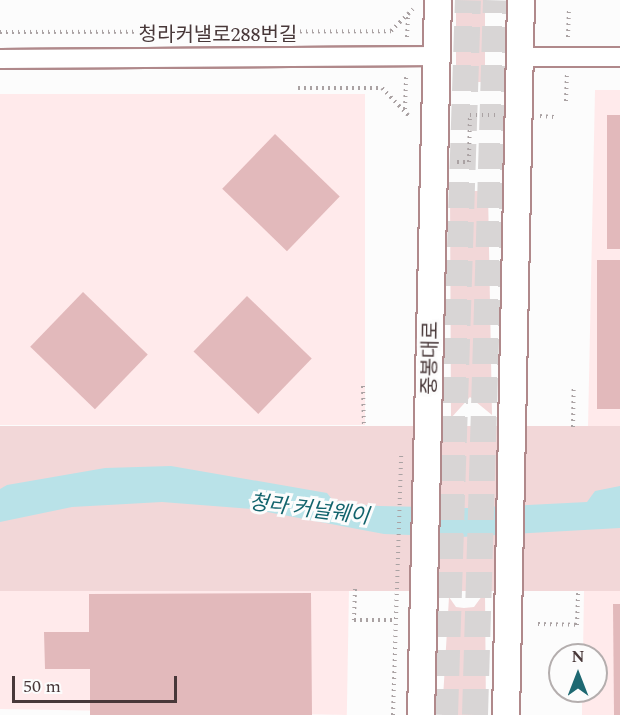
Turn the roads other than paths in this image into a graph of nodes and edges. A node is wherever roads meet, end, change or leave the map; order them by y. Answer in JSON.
{"nodes":[{"id":1,"x":521,"y":0,"type":"edge"},
{"id":2,"x":428,"y":2,"type":"edge"},
{"id":3,"x":436,"y":56,"type":"junction"},
{"id":4,"x":519,"y":57,"type":"junction"},
{"id":5,"x":620,"y":57,"type":"edge"},
{"id":6,"x":0,"y":59,"type":"edge"},
{"id":7,"x":421,"y":715,"type":"edge"},
{"id":8,"x":506,"y":715,"type":"edge"}],
"edges":[{"from":1,"to":4,"type":"main road"},
{"from":2,"to":3,"type":"main road","name":"중봉대로"},
{"from":3,"to":6,"type":"street","name":"청라커낼로288번길"},
{"from":3,"to":7,"type":"main road","name":"중봉대로"},
{"from":4,"to":5,"type":"street"},
{"from":4,"to":8,"type":"main road"}]}
